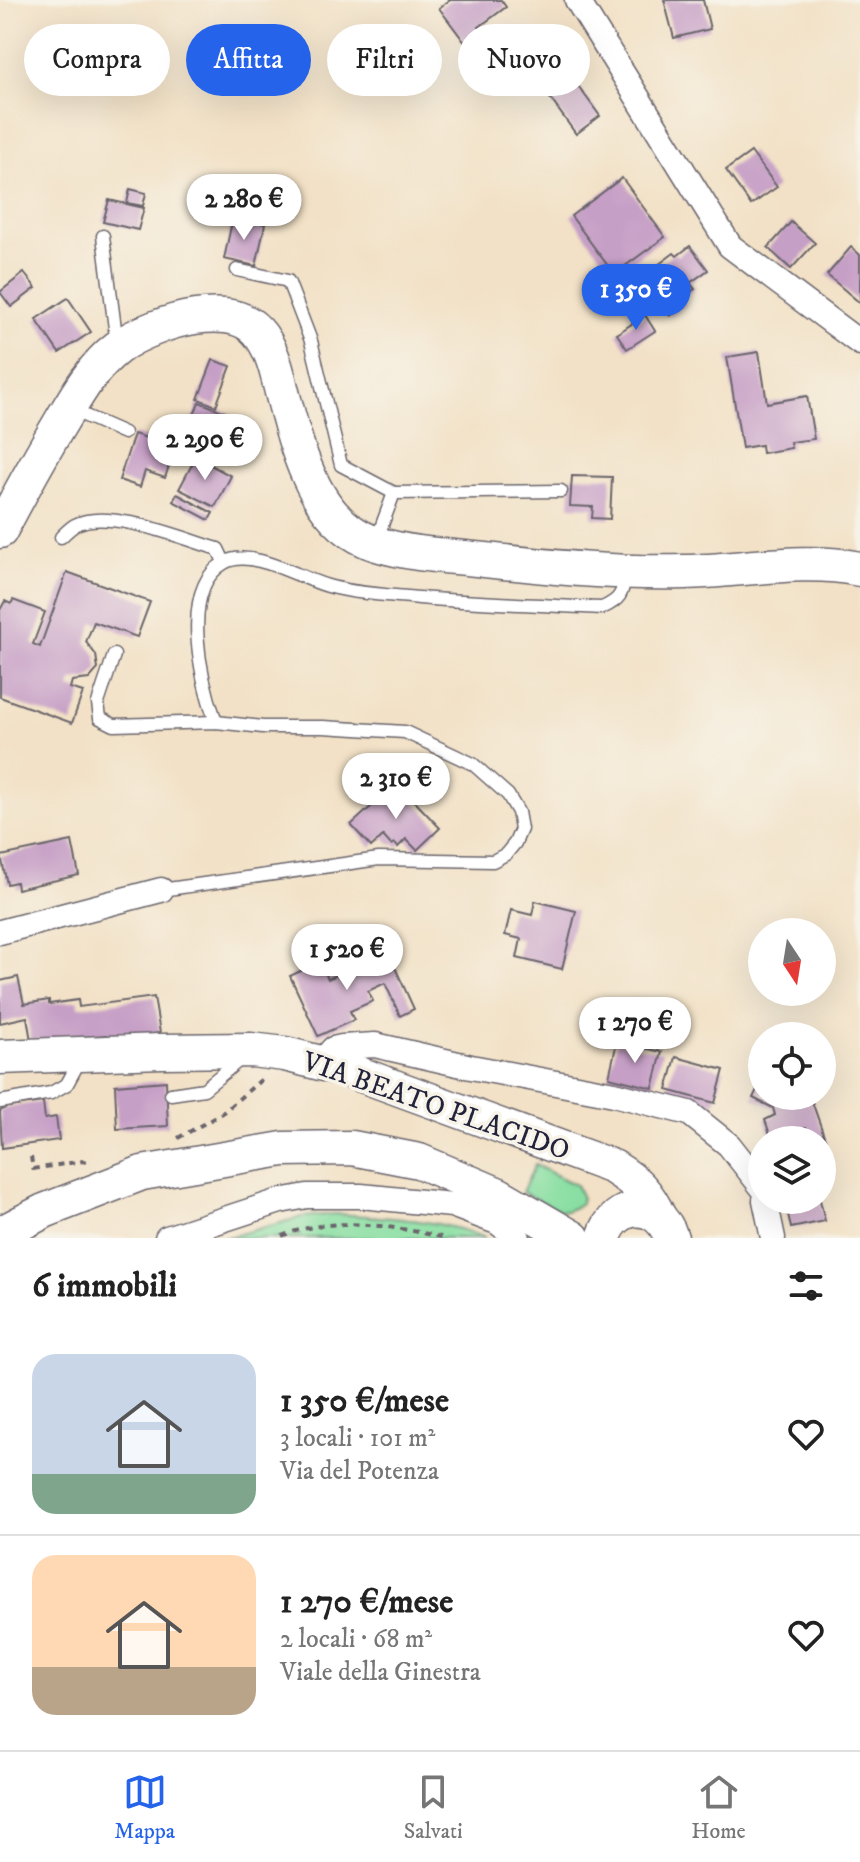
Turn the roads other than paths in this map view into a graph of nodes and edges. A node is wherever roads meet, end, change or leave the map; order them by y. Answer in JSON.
{"nodes":[{"id":1,"x":577,"y":0,"type":"edge"},
{"id":2,"x":103,"y":236,"type":"dead end"},
{"id":3,"x":237,"y":270,"type":"dead end"},
{"id":4,"x":860,"y":343,"type":"edge"},
{"id":5,"x":117,"y":348,"type":"junction"},
{"id":6,"x":69,"y":409,"type":"junction"},
{"id":7,"x":124,"y":433,"type":"dead end"},
{"id":8,"x":561,"y":491,"type":"dead end"},
{"id":9,"x":394,"y":493,"type":"junction"},
{"id":10,"x":0,"y":531,"type":"edge"},
{"id":11,"x":61,"y":537,"type":"dead end"},
{"id":12,"x":375,"y":544,"type":"junction"},
{"id":13,"x":224,"y":562,"type":"junction"},
{"id":14,"x":860,"y":569,"type":"edge"},
{"id":15,"x":625,"y":572,"type":"junction"},
{"id":16,"x":114,"y":655,"type":"dead end"},
{"id":17,"x":216,"y":722,"type":"junction"},
{"id":18,"x":161,"y":890,"type":"joint"},
{"id":19,"x":0,"y":932,"type":"edge"},
{"id":20,"x":262,"y":1051,"type":"junction"},
{"id":21,"x":84,"y":1054,"type":"junction"},
{"id":22,"x":0,"y":1057,"type":"edge"},
{"id":23,"x":322,"y":1062,"type":"junction"},
{"id":24,"x":171,"y":1094,"type":"dead end"},
{"id":25,"x":0,"y":1102,"type":"edge"},
{"id":26,"x":585,"y":1158,"type":"junction"},
{"id":27,"x":748,"y":1169,"type":"edge"},
{"id":28,"x":768,"y":1214,"type":"edge"},
{"id":29,"x":610,"y":1227,"type":"edge"},
{"id":30,"x":665,"y":1227,"type":"edge"},
{"id":31,"x":528,"y":1228,"type":"edge"},
{"id":32,"x":0,"y":1234,"type":"edge"},
{"id":33,"x":167,"y":1238,"type":"edge"},
{"id":34,"x":573,"y":1238,"type":"edge"},
{"id":35,"x":773,"y":1238,"type":"edge"}],
"edges":[{"from":1,"to":4,"type":"street"},
{"from":2,"to":5,"type":"lane"},
{"from":3,"to":9,"type":"lane"},
{"from":5,"to":6,"type":"main road"},
{"from":5,"to":12,"type":"main road"},
{"from":6,"to":7,"type":"lane"},
{"from":6,"to":10,"type":"main road"},
{"from":8,"to":9,"type":"lane"},
{"from":9,"to":12,"type":"lane"},
{"from":11,"to":13,"type":"lane"},
{"from":12,"to":15,"type":"main road"},
{"from":13,"to":15,"type":"lane"},
{"from":13,"to":17,"type":"lane"},
{"from":14,"to":15,"type":"main road"},
{"from":16,"to":17,"type":"lane"},
{"from":17,"to":18,"type":"lane"},
{"from":18,"to":19,"type":"street"},
{"from":20,"to":21,"type":"main road","name":"VIA BEATO PLACIDO"},
{"from":20,"to":23,"type":"main road","name":"VIA BEATO PLACIDO"},
{"from":20,"to":24,"type":"lane"},
{"from":21,"to":22,"type":"main road","name":"VIA BEATO PLACIDO"},
{"from":21,"to":25,"type":"lane"},
{"from":23,"to":26,"type":"main road","name":"VIA BEATO PLACIDO"},
{"from":23,"to":27,"type":"street"},
{"from":26,"to":29,"type":"main road","name":"VIA BEATO PLACIDO"},
{"from":26,"to":30,"type":"main road","name":"VIA BEATO PLACIDO"},
{"from":28,"to":35,"type":"street"},
{"from":29,"to":30,"type":"main road"},
{"from":29,"to":31,"type":"main road"},
{"from":31,"to":32,"type":"main road"},
{"from":31,"to":33,"type":"street"},
{"from":31,"to":34,"type":"main road"}]}
